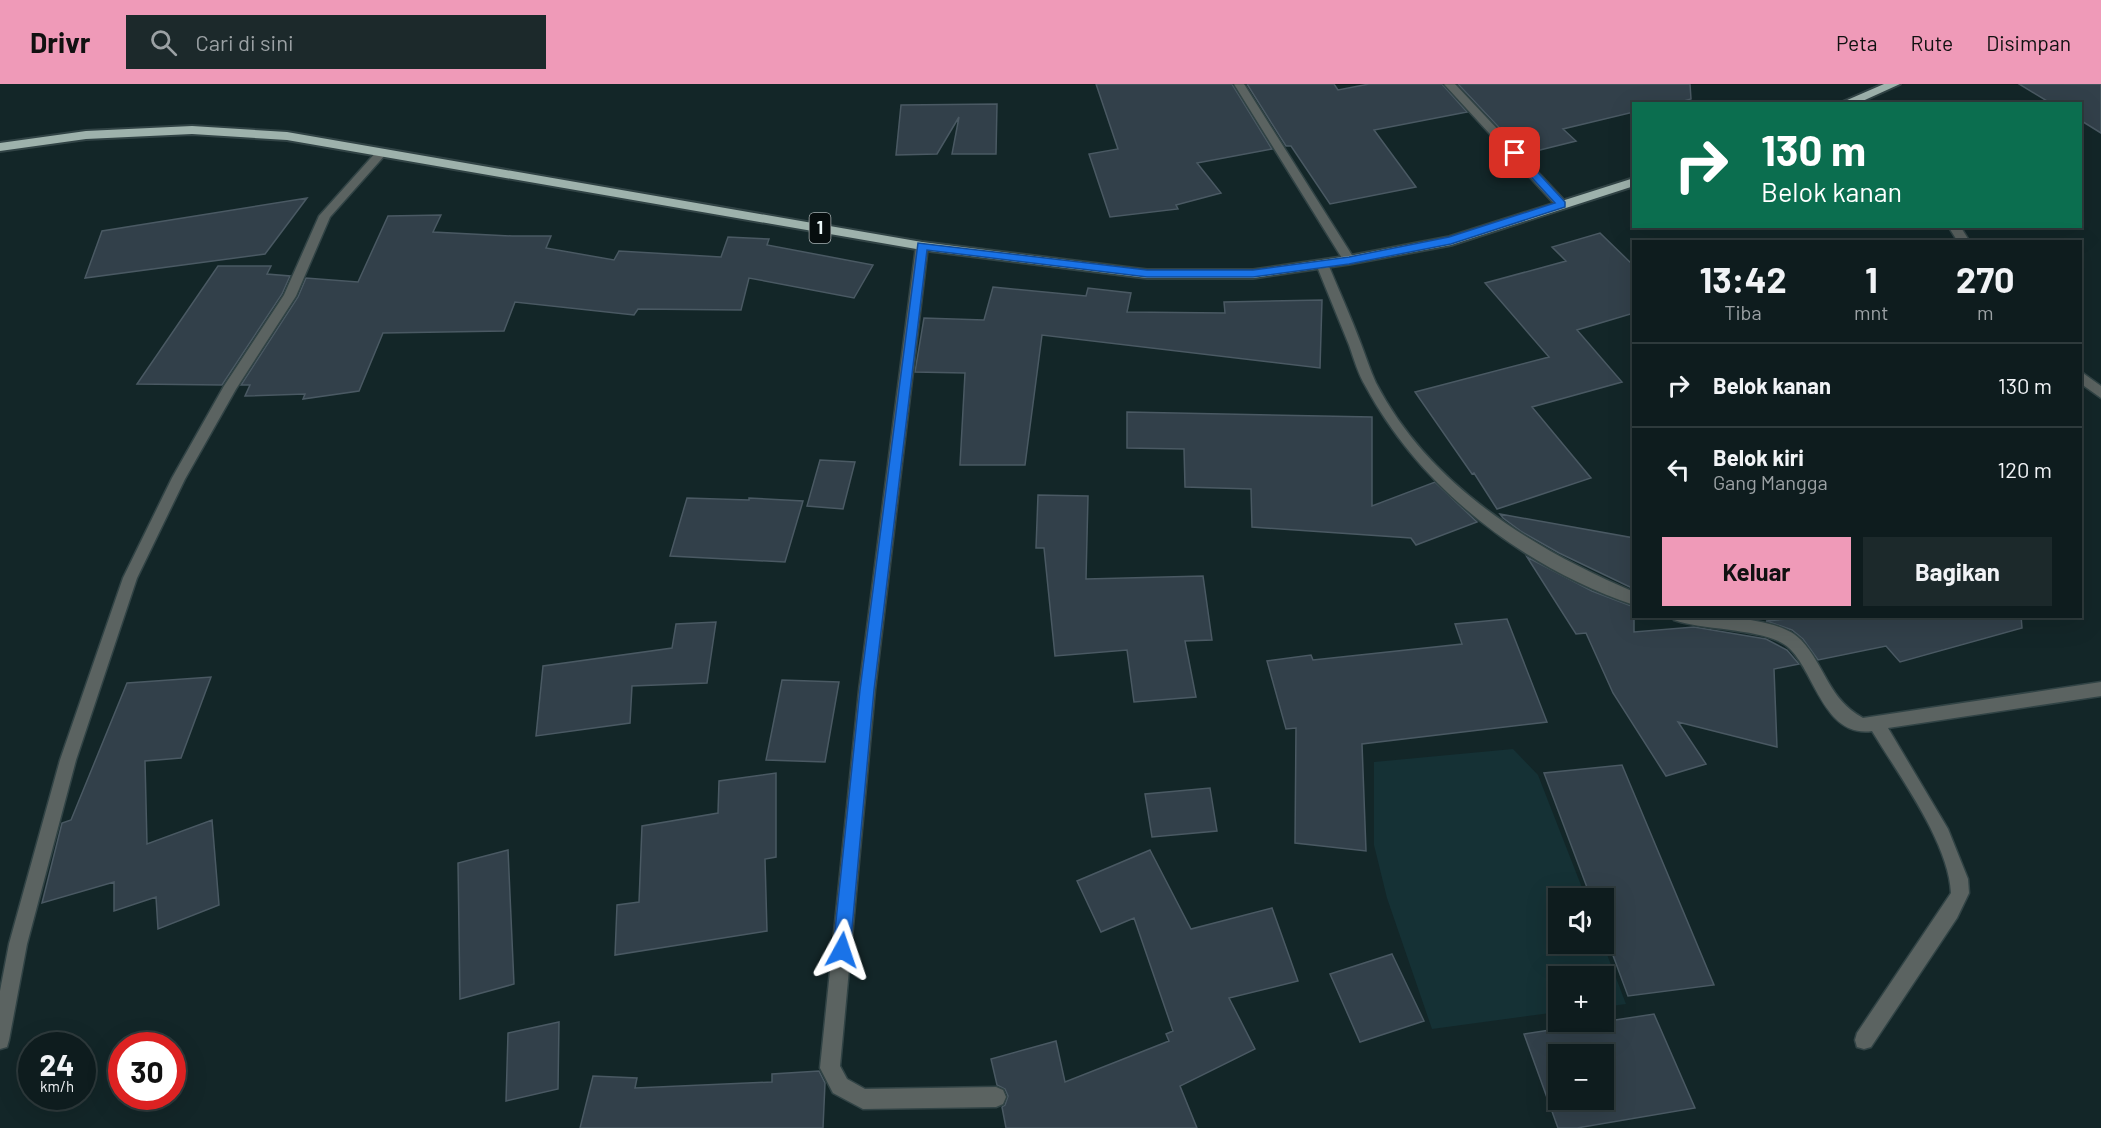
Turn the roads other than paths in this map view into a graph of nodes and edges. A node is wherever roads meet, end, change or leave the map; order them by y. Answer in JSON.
{"nodes":[{"id":1,"x":1239,"y":84,"type":"edge"},
{"id":2,"x":1451,"y":84,"type":"edge"},
{"id":3,"x":1894,"y":84,"type":"edge"},
{"id":4,"x":1849,"y":102,"type":"edge"},
{"id":5,"x":0,"y":147,"type":"edge"},
{"id":6,"x":382,"y":152,"type":"junction"},
{"id":7,"x":1632,"y":183,"type":"edge"},
{"id":8,"x":1562,"y":205,"type":"junction"},
{"id":9,"x":922,"y":246,"type":"junction"},
{"id":10,"x":1349,"y":260,"type":"junction"},
{"id":11,"x":1322,"y":264,"type":"junction"},
{"id":12,"x":2082,"y":378,"type":"edge"},
{"id":13,"x":2101,"y":393,"type":"edge"},
{"id":14,"x":1632,"y":597,"type":"edge"},
{"id":15,"x":1686,"y":618,"type":"edge"},
{"id":16,"x":2101,"y":689,"type":"edge"},
{"id":17,"x":1877,"y":724,"type":"junction"},
{"id":18,"x":0,"y":1040,"type":"edge"},
{"id":19,"x":1864,"y":1040,"type":"dead end"},
{"id":20,"x":996,"y":1097,"type":"dead end"}],
"edges":[{"from":1,"to":10,"type":"street"},
{"from":2,"to":8,"type":"street"},
{"from":3,"to":4,"type":"highway"},
{"from":5,"to":6,"type":"highway","number":"1"},
{"from":6,"to":9,"type":"highway","number":"1"},
{"from":6,"to":18,"type":"street"},
{"from":7,"to":8,"type":"highway","number":"1"},
{"from":8,"to":10,"type":"highway","number":"1"},
{"from":9,"to":11,"type":"highway","number":"1"},
{"from":9,"to":20,"type":"street"},
{"from":10,"to":11,"type":"highway","number":"1"},
{"from":11,"to":14,"type":"street"},
{"from":12,"to":13,"type":"street"},
{"from":15,"to":17,"type":"street"},
{"from":16,"to":17,"type":"street"},
{"from":17,"to":19,"type":"street"}]}
